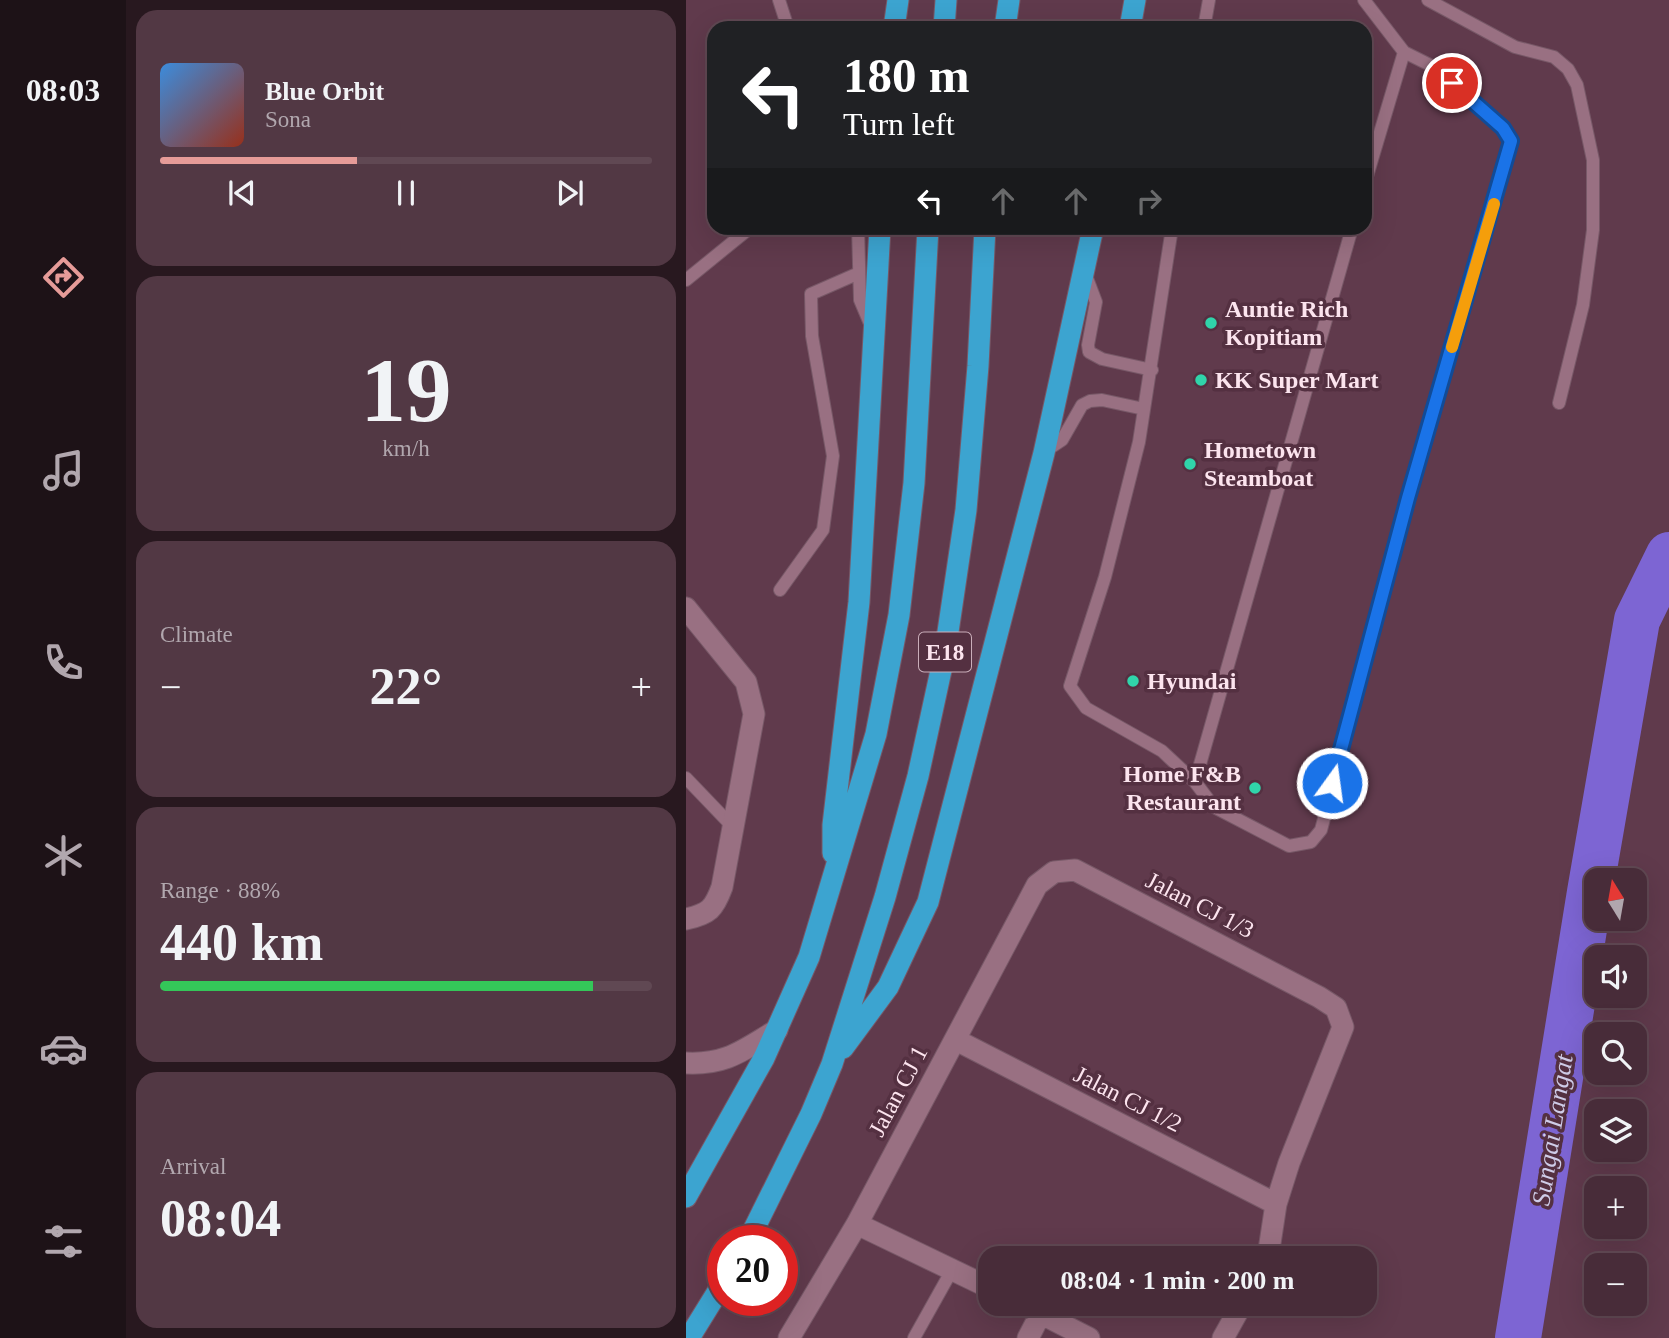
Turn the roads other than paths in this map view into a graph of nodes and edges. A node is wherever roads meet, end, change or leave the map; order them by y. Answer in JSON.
{"nodes":[{"id":1,"x":779,"y":0,"type":"edge"},
{"id":2,"x":898,"y":0,"type":"edge"},
{"id":3,"x":946,"y":0,"type":"edge"},
{"id":4,"x":1009,"y":0,"type":"edge"},
{"id":5,"x":1135,"y":0,"type":"edge"},
{"id":6,"x":1209,"y":0,"type":"edge"},
{"id":7,"x":1364,"y":0,"type":"edge"},
{"id":8,"x":1428,"y":0,"type":"edge"},
{"id":9,"x":786,"y":21,"type":"edge"},
{"id":10,"x":895,"y":21,"type":"edge"},
{"id":11,"x":944,"y":21,"type":"edge"},
{"id":12,"x":1006,"y":21,"type":"edge"},
{"id":13,"x":1131,"y":21,"type":"edge"},
{"id":14,"x":1205,"y":21,"type":"edge"},
{"id":15,"x":1404,"y":52,"type":"junction"},
{"id":16,"x":1372,"y":159,"type":"edge"},
{"id":17,"x":741,"y":235,"type":"edge"},
{"id":18,"x":858,"y":235,"type":"edge"},
{"id":19,"x":880,"y":235,"type":"edge"},
{"id":20,"x":928,"y":235,"type":"edge"},
{"id":21,"x":985,"y":235,"type":"edge"},
{"id":22,"x":1092,"y":235,"type":"edge"},
{"id":23,"x":1171,"y":235,"type":"edge"},
{"id":24,"x":1350,"y":235,"type":"edge"},
{"id":25,"x":859,"y":273,"type":"junction"},
{"id":26,"x":1085,"y":273,"type":"junction"},
{"id":27,"x":686,"y":280,"type":"edge"},
{"id":28,"x":874,"y":334,"type":"junction"},
{"id":29,"x":1152,"y":370,"type":"junction"},
{"id":30,"x":1559,"y":403,"type":"dead end"},
{"id":31,"x":1144,"y":409,"type":"junction"},
{"id":32,"x":1044,"y":453,"type":"junction"},
{"id":33,"x":780,"y":590,"type":"dead end"},
{"id":34,"x":686,"y":608,"type":"edge"},
{"id":35,"x":686,"y":778,"type":"edge"},
{"id":36,"x":1195,"y":782,"type":"junction"},
{"id":37,"x":732,"y":826,"type":"junction"},
{"id":38,"x":1054,"y":872,"type":"joint"},
{"id":39,"x":832,"y":880,"type":"junction"},
{"id":40,"x":686,"y":919,"type":"edge"},
{"id":41,"x":777,"y":1030,"type":"junction"},
{"id":42,"x":956,"y":1040,"type":"junction"},
{"id":43,"x":686,"y":1063,"type":"edge"},
{"id":44,"x":832,"y":1064,"type":"junction"},
{"id":45,"x":686,"y":1196,"type":"edge"},
{"id":46,"x":1276,"y":1204,"type":"junction"},
{"id":47,"x":856,"y":1224,"type":"junction"},
{"id":48,"x":756,"y":1225,"type":"edge"},
{"id":49,"x":1270,"y":1246,"type":"edge"},
{"id":50,"x":952,"y":1270,"type":"junction"},
{"id":51,"x":978,"y":1282,"type":"edge"},
{"id":52,"x":707,"y":1309,"type":"edge"},
{"id":53,"x":1031,"y":1316,"type":"edge"},
{"id":54,"x":1047,"y":1316,"type":"edge"},
{"id":55,"x":1235,"y":1316,"type":"edge"},
{"id":56,"x":689,"y":1338,"type":"edge"},
{"id":57,"x":789,"y":1338,"type":"edge"},
{"id":58,"x":914,"y":1338,"type":"edge"},
{"id":59,"x":1028,"y":1338,"type":"edge"},
{"id":60,"x":1089,"y":1338,"type":"edge"},
{"id":61,"x":1223,"y":1338,"type":"edge"}],
"edges":[{"from":1,"to":9,"type":"lane"},
{"from":2,"to":10,"type":"highway"},
{"from":3,"to":11,"type":"highway"},
{"from":4,"to":12,"type":"highway"},
{"from":5,"to":13,"type":"highway"},
{"from":6,"to":14,"type":"lane"},
{"from":7,"to":15,"type":"lane"},
{"from":8,"to":30,"type":"lane"},
{"from":15,"to":16,"type":"lane"},
{"from":15,"to":36,"type":"lane"},
{"from":17,"to":27,"type":"lane"},
{"from":18,"to":25,"type":"lane"},
{"from":19,"to":28,"type":"highway"},
{"from":20,"to":39,"type":"highway","number":"E18"},
{"from":21,"to":44,"type":"highway","number":"E18"},
{"from":22,"to":26,"type":"highway"},
{"from":23,"to":29,"type":"lane"},
{"from":24,"to":36,"type":"lane"},
{"from":25,"to":28,"type":"lane"},
{"from":25,"to":33,"type":"lane"},
{"from":26,"to":29,"type":"lane"},
{"from":26,"to":32,"type":"highway"},
{"from":28,"to":39,"type":"highway"},
{"from":29,"to":31,"type":"lane"},
{"from":31,"to":32,"type":"lane"},
{"from":31,"to":36,"type":"lane"},
{"from":32,"to":44,"type":"highway"},
{"from":34,"to":37,"type":"street"},
{"from":35,"to":37,"type":"lane"},
{"from":37,"to":40,"type":"street"},
{"from":38,"to":42,"type":"street","name":"Jalan CJ 1"},
{"from":38,"to":46,"type":"street","name":"Jalan CJ 1/3"},
{"from":39,"to":41,"type":"highway","number":"E18"},
{"from":41,"to":43,"type":"street"},
{"from":41,"to":45,"type":"highway","number":"E18"},
{"from":42,"to":46,"type":"street","name":"Jalan CJ 1/2"},
{"from":42,"to":47,"type":"street","name":"Jalan CJ 1"},
{"from":44,"to":48,"type":"highway","number":"E18"},
{"from":46,"to":49,"type":"street"},
{"from":47,"to":50,"type":"street"},
{"from":47,"to":57,"type":"street","name":"Jalan CJ 1"},
{"from":50,"to":51,"type":"street"},
{"from":50,"to":58,"type":"lane"},
{"from":52,"to":56,"type":"highway"},
{"from":53,"to":59,"type":"street"},
{"from":54,"to":60,"type":"street"},
{"from":55,"to":61,"type":"street"}]}
